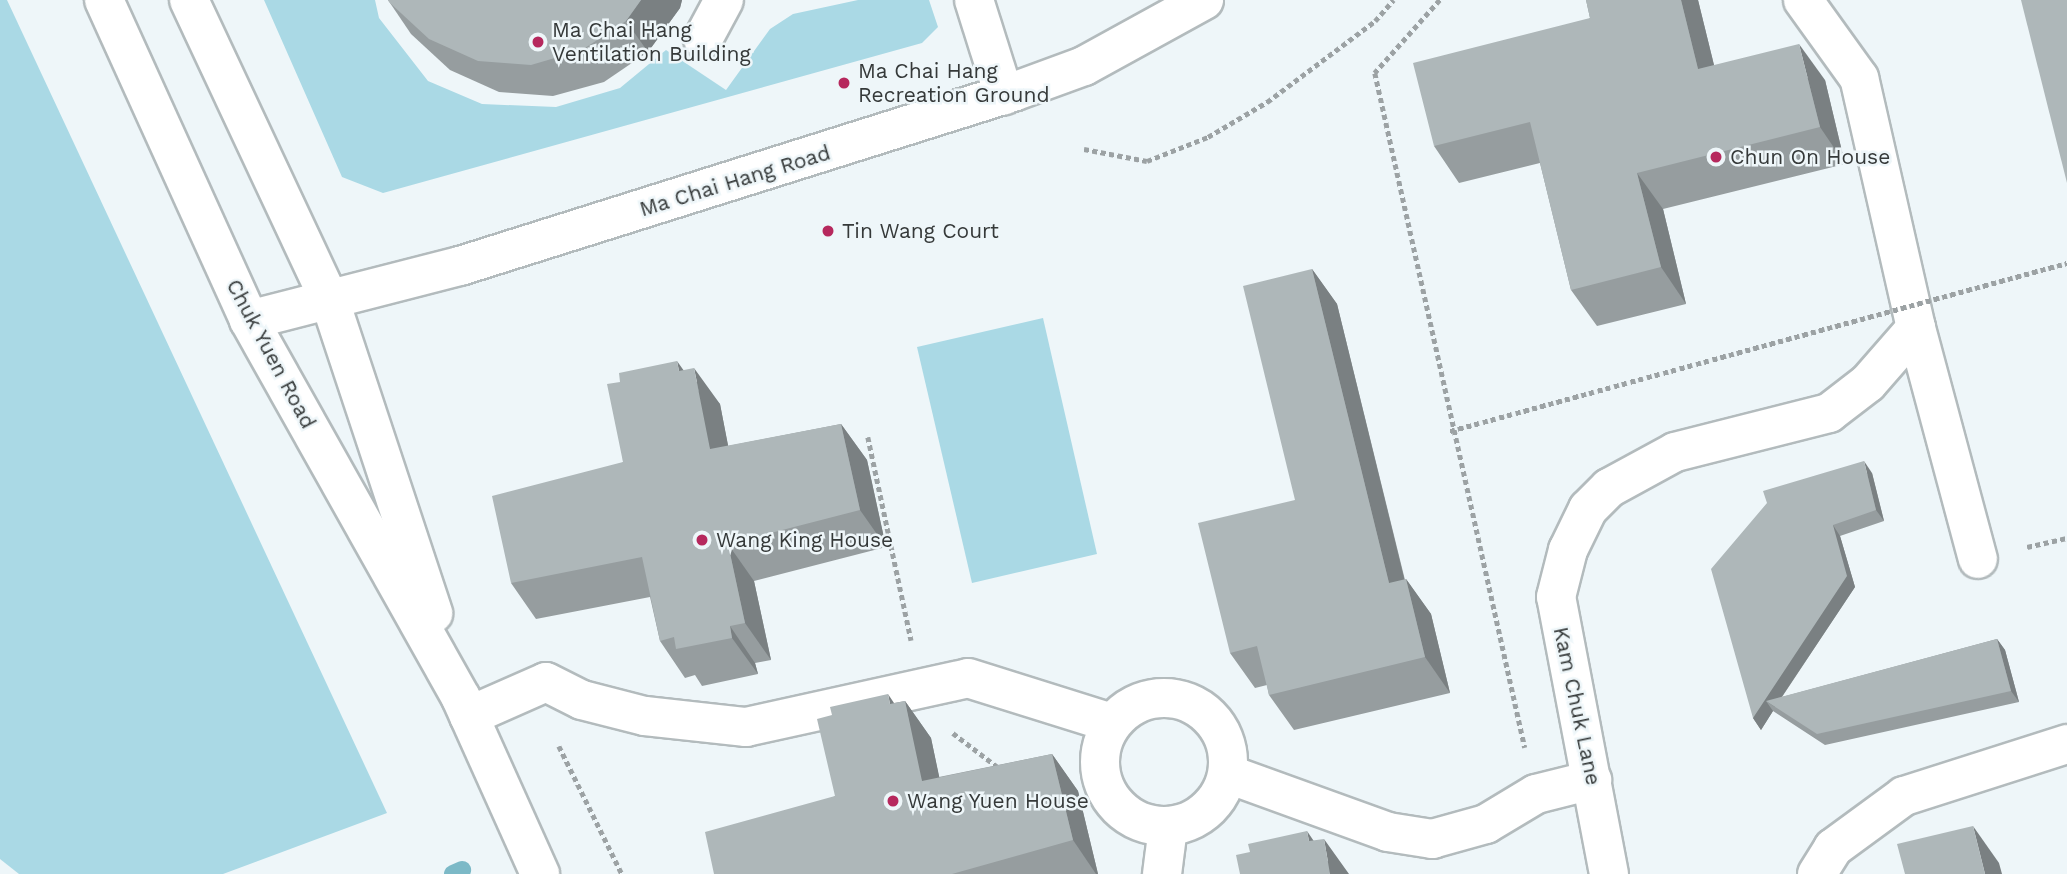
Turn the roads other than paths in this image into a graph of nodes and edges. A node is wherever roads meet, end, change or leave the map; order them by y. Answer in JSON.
{"nodes":[{"id":1,"x":104,"y":0,"type":"edge"},
{"id":2,"x":189,"y":0,"type":"edge"},
{"id":3,"x":724,"y":0,"type":"edge"},
{"id":4,"x":974,"y":0,"type":"edge"},
{"id":5,"x":1204,"y":0,"type":"edge"},
{"id":6,"x":1803,"y":0,"type":"edge"},
{"id":7,"x":703,"y":39,"type":"dead end"},
{"id":8,"x":1004,"y":95,"type":"junction"},
{"id":9,"x":330,"y":301,"type":"junction"},
{"id":10,"x":249,"y":320,"type":"junction"},
{"id":11,"x":1916,"y":328,"type":"junction"},
{"id":12,"x":1978,"y":559,"type":"dead end"},
{"id":13,"x":465,"y":707,"type":"junction"},
{"id":14,"x":1112,"y":723,"type":"junction"},
{"id":15,"x":2067,"y":744,"type":"edge"},
{"id":16,"x":1228,"y":774,"type":"junction"},
{"id":17,"x":1592,"y":780,"type":"junction"},
{"id":18,"x":1168,"y":827,"type":"junction"},
{"id":19,"x":540,"y":874,"type":"edge"},
{"id":20,"x":1162,"y":874,"type":"edge"},
{"id":21,"x":1609,"y":874,"type":"edge"},
{"id":22,"x":1817,"y":874,"type":"edge"}],
"edges":[{"from":1,"to":10,"type":"main road","name":"Chuk Yuen Road"},
{"from":2,"to":9,"type":"main road","name":"Chuk Yuen Road"},
{"from":3,"to":7,"type":"main road"},
{"from":4,"to":8,"type":"main road"},
{"from":5,"to":8,"type":"main road","name":"Ma Chai Hang Road"},
{"from":6,"to":11,"type":"main road"},
{"from":8,"to":9,"type":"main road","name":"Ma Chai Hang Road"},
{"from":9,"to":10,"type":"main road","name":"Ma Chai Hang Road"},
{"from":9,"to":13,"type":"main road","name":"Chuk Yuen Road"},
{"from":10,"to":13,"type":"main road","name":"Chuk Yuen Road"},
{"from":11,"to":12,"type":"main road"},
{"from":11,"to":17,"type":"main road","name":"Kam Chuk Lane"},
{"from":13,"to":14,"type":"main road"},
{"from":13,"to":19,"type":"main road","name":"Chuk Yuen Road"},
{"from":14,"to":16,"type":"main road"},
{"from":14,"to":18,"type":"main road"},
{"from":15,"to":22,"type":"main road"},
{"from":16,"to":17,"type":"main road"},
{"from":16,"to":18,"type":"main road"},
{"from":17,"to":21,"type":"main road","name":"Kam Chuk Lane"},
{"from":18,"to":20,"type":"main road"}]}
